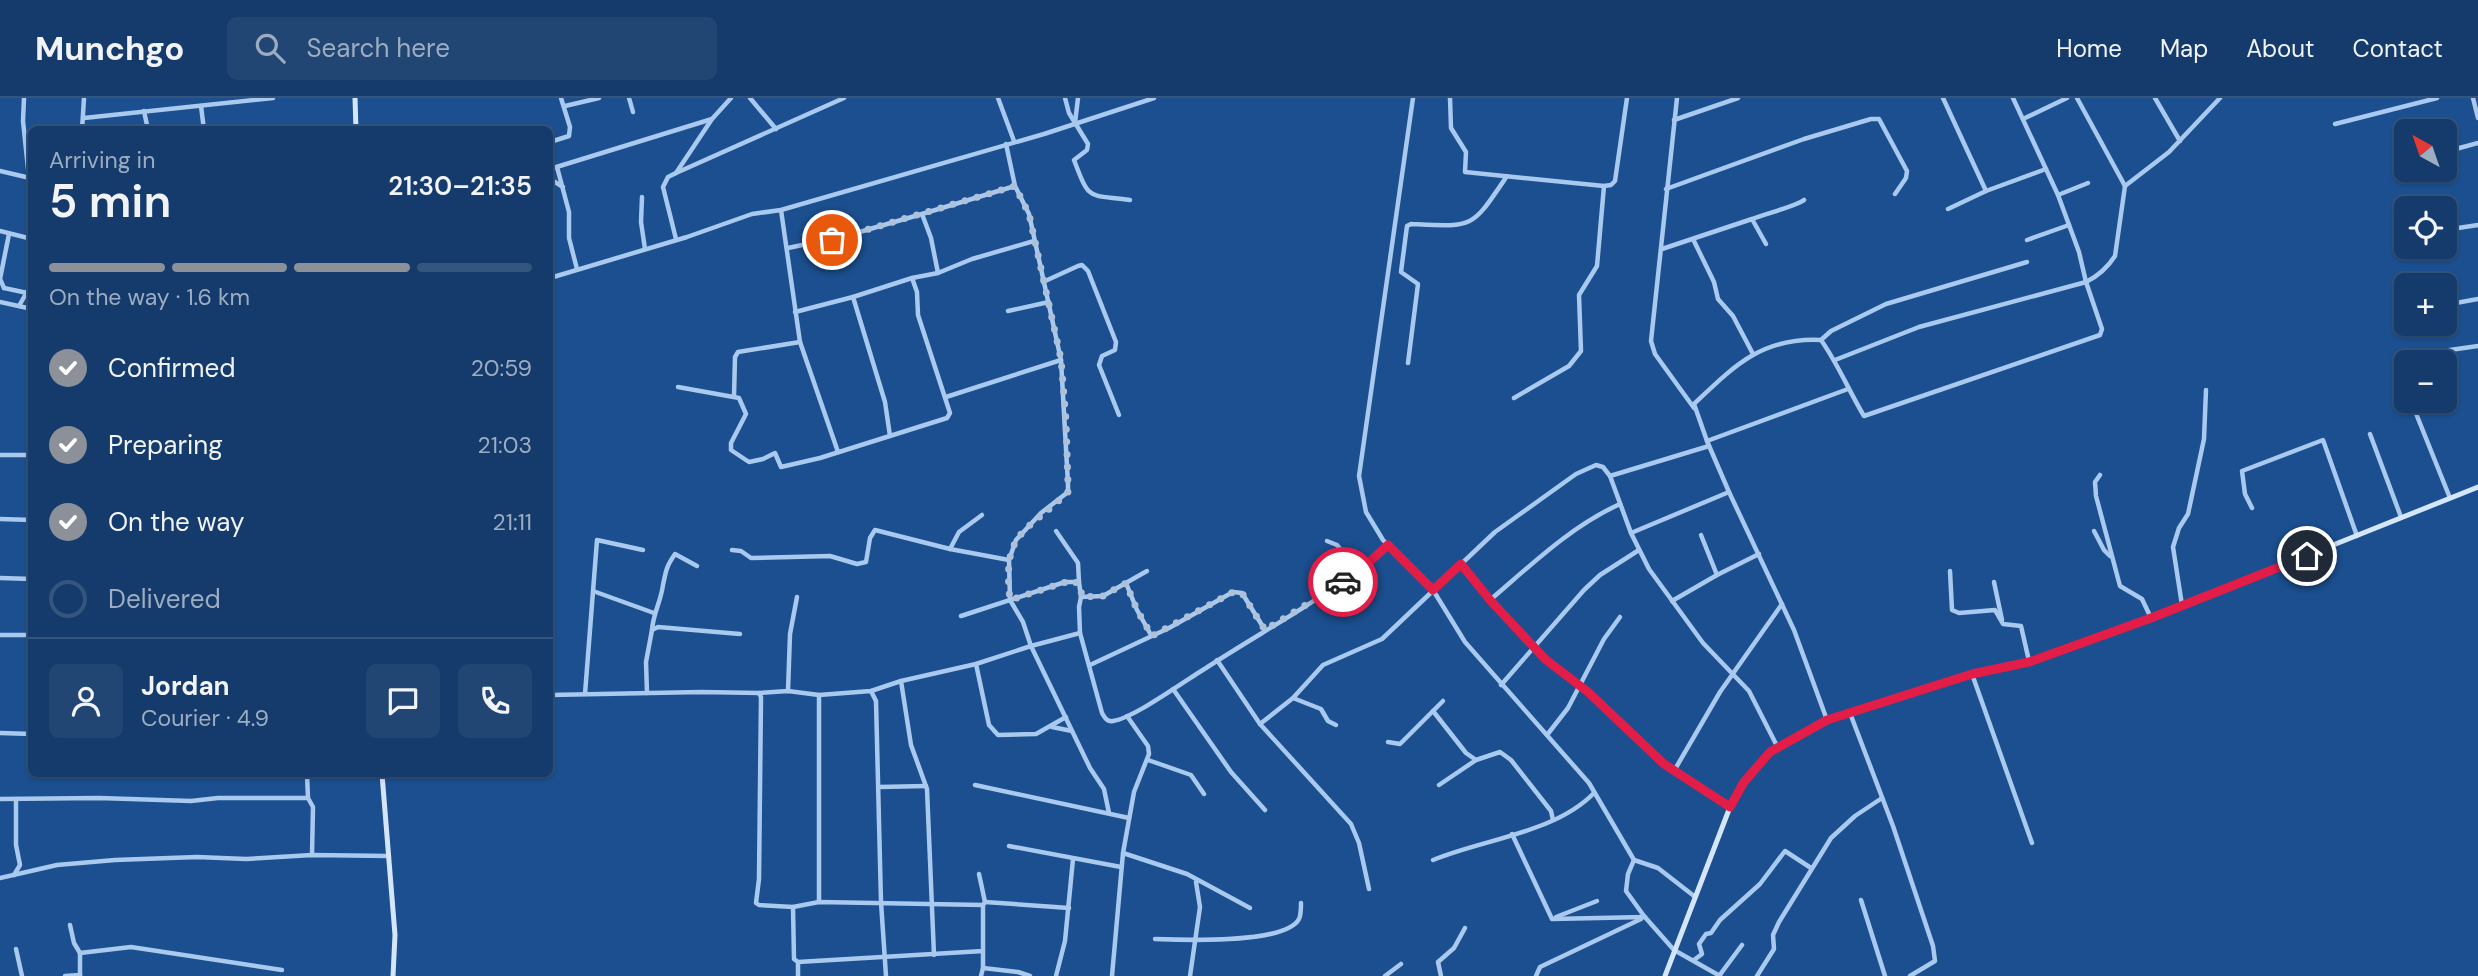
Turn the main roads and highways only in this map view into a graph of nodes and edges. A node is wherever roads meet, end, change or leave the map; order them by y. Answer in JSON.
{"nodes":[{"id":1,"x":355,"y":98,"type":"edge"},
{"id":2,"x":356,"y":126,"type":"edge"},
{"id":3,"x":2478,"y":487,"type":"edge"},
{"id":4,"x":382,"y":777,"type":"edge"},
{"id":5,"x":393,"y":976,"type":"edge"},
{"id":6,"x":1665,"y":976,"type":"edge"}],
"edges":[{"from":1,"to":2,"type":"main road"},
{"from":3,"to":6,"type":"main road"},
{"from":4,"to":5,"type":"main road"}]}
